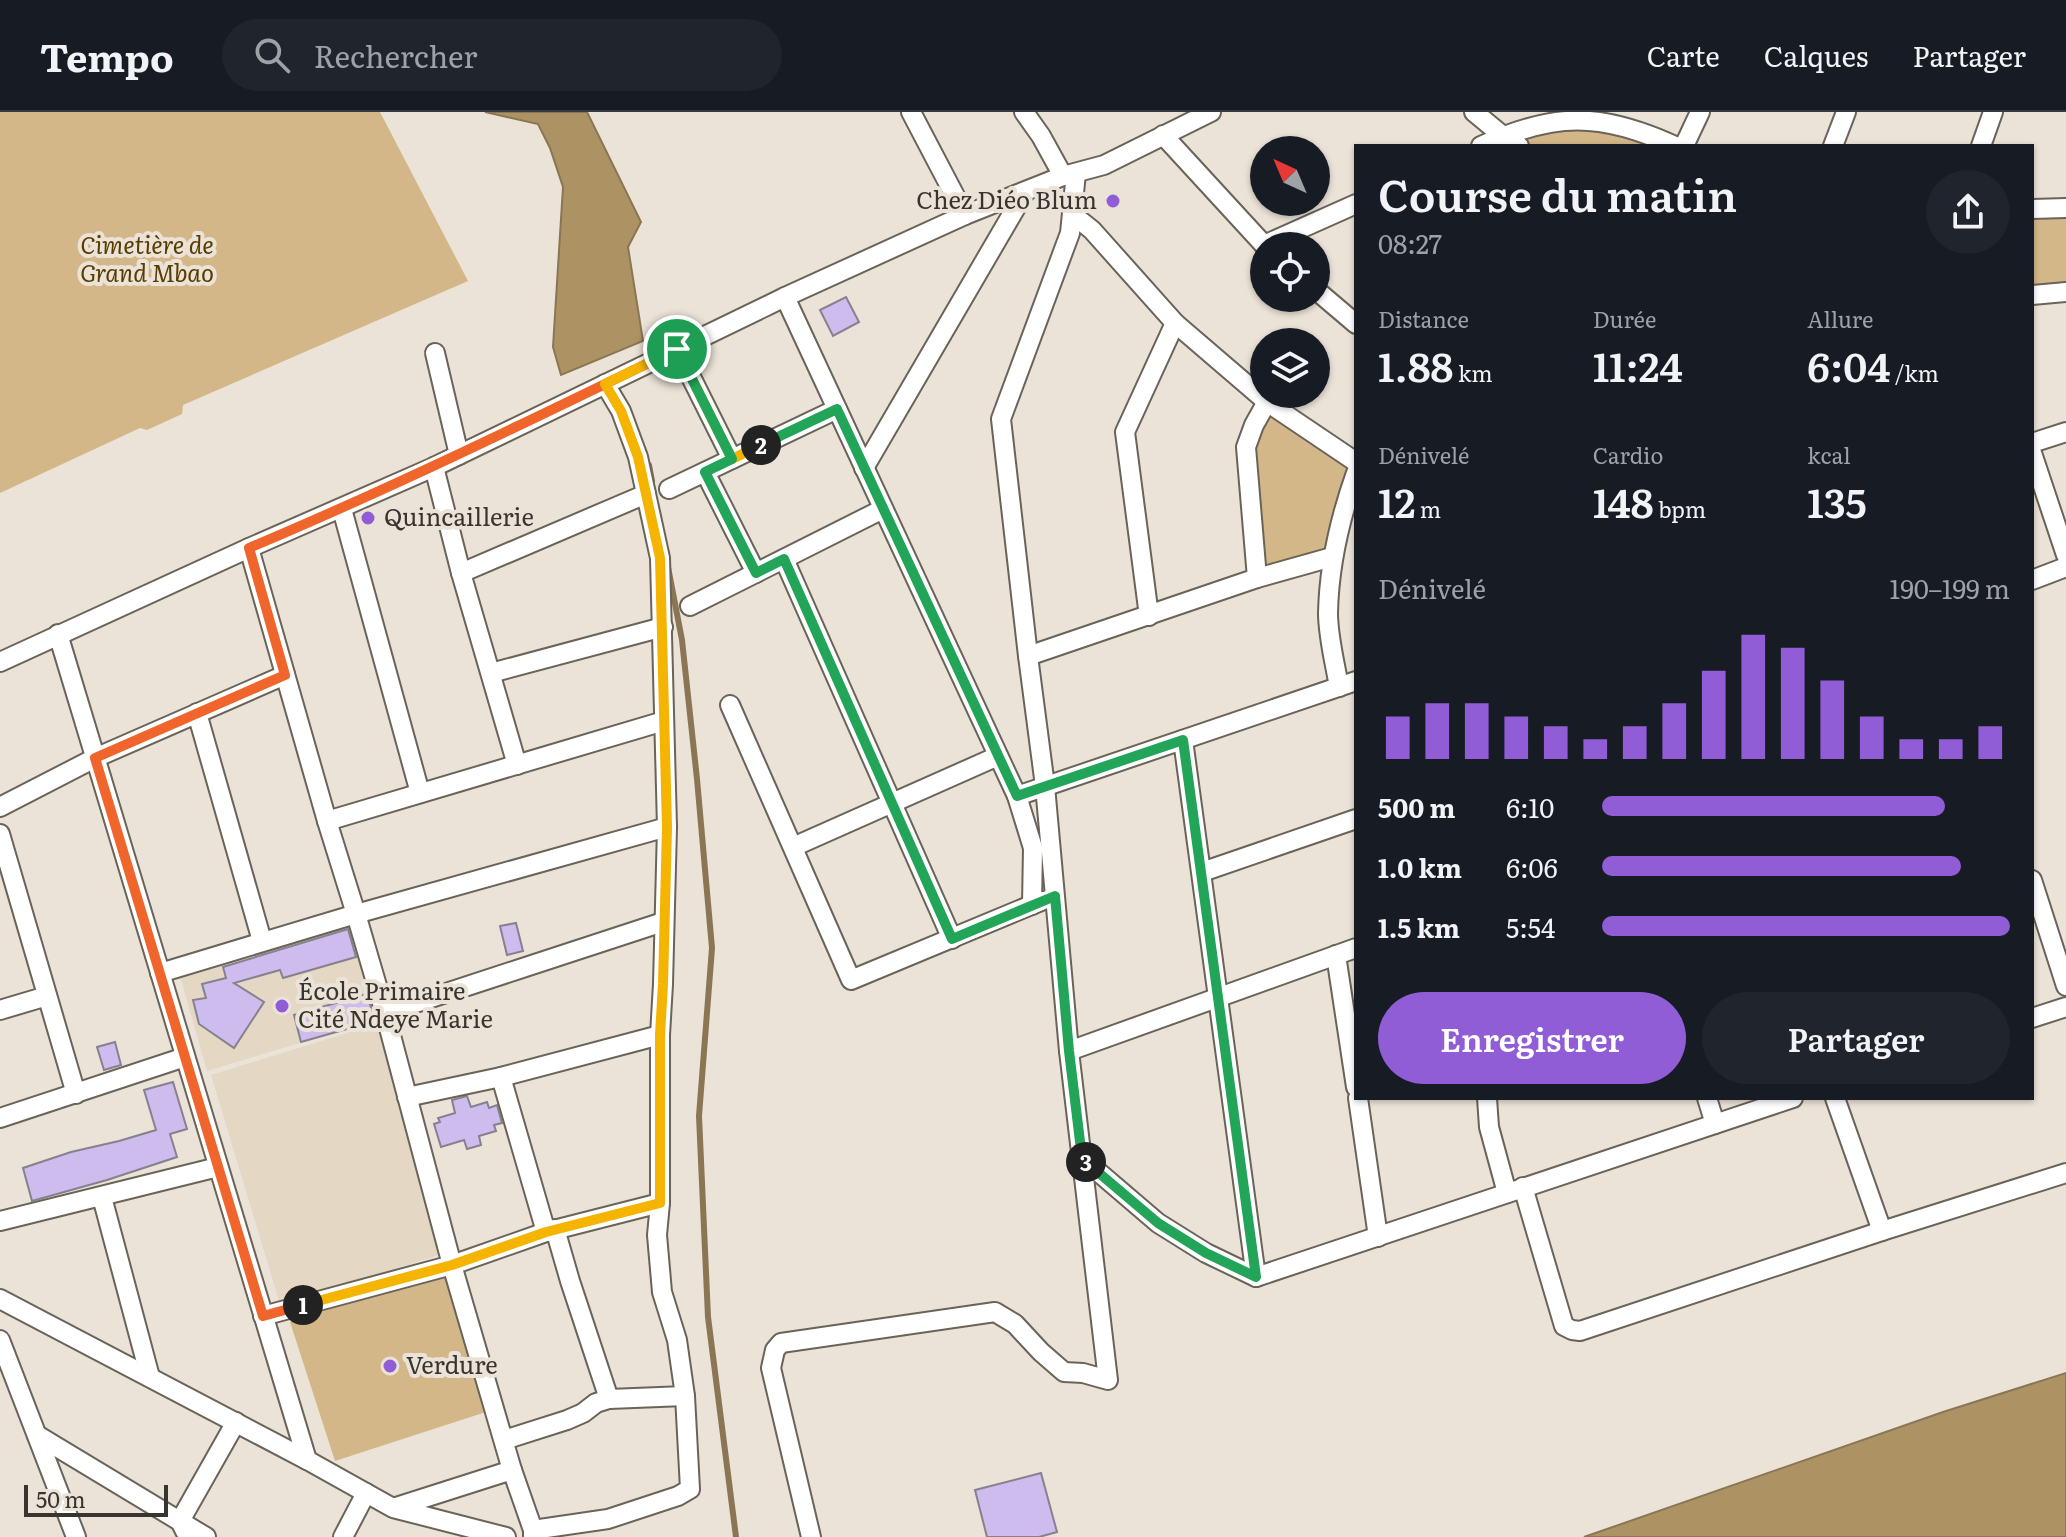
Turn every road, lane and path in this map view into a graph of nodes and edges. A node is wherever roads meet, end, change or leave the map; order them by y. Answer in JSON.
{"nodes":[{"id":1,"x":911,"y":112,"type":"edge"},
{"id":2,"x":1024,"y":112,"type":"edge"},
{"id":3,"x":1211,"y":112,"type":"edge"},
{"id":4,"x":1474,"y":112,"type":"edge"},
{"id":5,"x":1700,"y":112,"type":"edge"},
{"id":6,"x":1846,"y":112,"type":"edge"},
{"id":7,"x":1993,"y":112,"type":"edge"},
{"id":8,"x":1163,"y":135,"type":"junction"},
{"id":9,"x":1503,"y":136,"type":"junction"},
{"id":10,"x":1485,"y":144,"type":"edge"},
{"id":11,"x":1516,"y":144,"type":"edge"},
{"id":12,"x":1671,"y":144,"type":"edge"},
{"id":13,"x":1685,"y":144,"type":"edge"},
{"id":14,"x":1834,"y":144,"type":"edge"},
{"id":15,"x":1982,"y":144,"type":"edge"},
{"id":16,"x":1069,"y":175,"type":"junction"},
{"id":17,"x":1025,"y":192,"type":"junction"},
{"id":18,"x":1354,"y":205,"type":"edge"},
{"id":19,"x":2066,"y":208,"type":"edge"},
{"id":20,"x":2034,"y":209,"type":"edge"},
{"id":21,"x":1072,"y":214,"type":"junction"},
{"id":22,"x":965,"y":215,"type":"junction"},
{"id":23,"x":1252,"y":232,"type":"edge"},
{"id":24,"x":1295,"y":232,"type":"edge"},
{"id":25,"x":2066,"y":292,"type":"edge"},
{"id":26,"x":2034,"y":295,"type":"edge"},
{"id":27,"x":785,"y":297,"type":"junction"},
{"id":28,"x":1330,"y":302,"type":"edge"},
{"id":29,"x":1354,"y":322,"type":"edge"},
{"id":30,"x":1175,"y":323,"type":"junction"},
{"id":31,"x":677,"y":349,"type":"junction"},
{"id":32,"x":435,"y":353,"type":"dead end"},
{"id":33,"x":605,"y":384,"type":"junction"},
{"id":34,"x":1250,"y":387,"type":"edge"},
{"id":35,"x":1264,"y":408,"type":"edge"},
{"id":36,"x":1276,"y":408,"type":"edge"},
{"id":37,"x":837,"y":409,"type":"junction"},
{"id":38,"x":2066,"y":432,"type":"edge"},
{"id":39,"x":2034,"y":442,"type":"edge"},
{"id":40,"x":459,"y":455,"type":"junction"},
{"id":41,"x":732,"y":459,"type":"junction"},
{"id":42,"x":2034,"y":459,"type":"edge"},
{"id":43,"x":1354,"y":461,"type":"edge"},
{"id":44,"x":434,"y":467,"type":"junction"},
{"id":45,"x":864,"y":468,"type":"junction"},
{"id":46,"x":705,"y":472,"type":"junction"},
{"id":47,"x":1354,"y":479,"type":"edge"},
{"id":48,"x":669,"y":489,"type":"dead end"},
{"id":49,"x":646,"y":494,"type":"junction"},
{"id":50,"x":342,"y":509,"type":"junction"},
{"id":51,"x":883,"y":509,"type":"junction"},
{"id":52,"x":249,"y":548,"type":"junction"},
{"id":53,"x":2066,"y":555,"type":"edge"},
{"id":54,"x":1332,"y":557,"type":"junction"},
{"id":55,"x":784,"y":559,"type":"junction"},
{"id":56,"x":2066,"y":567,"type":"edge"},
{"id":57,"x":461,"y":573,"type":"junction"},
{"id":58,"x":756,"y":573,"type":"junction"},
{"id":59,"x":1257,"y":578,"type":"junction"},
{"id":60,"x":2034,"y":579,"type":"edge"},
{"id":61,"x":690,"y":606,"type":"dead end"},
{"id":62,"x":1149,"y":616,"type":"junction"},
{"id":63,"x":663,"y":627,"type":"junction"},
{"id":64,"x":58,"y":634,"type":"junction"},
{"id":65,"x":1028,"y":656,"type":"junction"},
{"id":66,"x":0,"y":662,"type":"edge"},
{"id":67,"x":491,"y":673,"type":"junction"},
{"id":68,"x":285,"y":675,"type":"junction"},
{"id":69,"x":1347,"y":684,"type":"edge"},
{"id":70,"x":730,"y":705,"type":"dead end"},
{"id":71,"x":197,"y":713,"type":"junction"},
{"id":72,"x":664,"y":721,"type":"junction"},
{"id":73,"x":1183,"y":740,"type":"junction"},
{"id":74,"x":998,"y":756,"type":"junction"},
{"id":75,"x":95,"y":758,"type":"junction"},
{"id":76,"x":517,"y":765,"type":"junction"},
{"id":77,"x":1045,"y":786,"type":"junction"},
{"id":78,"x":420,"y":793,"type":"junction"},
{"id":79,"x":1017,"y":796,"type":"junction"},
{"id":80,"x":893,"y":804,"type":"junction"},
{"id":81,"x":0,"y":807,"type":"edge"},
{"id":82,"x":1354,"y":820,"type":"edge"},
{"id":83,"x":327,"y":821,"type":"junction"},
{"id":84,"x":667,"y":827,"type":"junction"},
{"id":85,"x":0,"y":834,"type":"edge"},
{"id":86,"x":793,"y":847,"type":"junction"},
{"id":87,"x":1202,"y":872,"type":"junction"},
{"id":88,"x":2034,"y":886,"type":"edge"},
{"id":89,"x":1055,"y":896,"type":"junction"},
{"id":90,"x":1032,"y":905,"type":"junction"},
{"id":91,"x":356,"y":914,"type":"junction"},
{"id":92,"x":663,"y":922,"type":"junction"},
{"id":93,"x":952,"y":939,"type":"junction"},
{"id":94,"x":262,"y":941,"type":"junction"},
{"id":95,"x":1354,"y":949,"type":"edge"},
{"id":96,"x":1336,"y":955,"type":"junction"},
{"id":97,"x":160,"y":973,"type":"junction"},
{"id":98,"x":2066,"y":986,"type":"edge"},
{"id":99,"x":47,"y":996,"type":"junction"},
{"id":100,"x":1219,"y":998,"type":"junction"},
{"id":101,"x":2066,"y":1007,"type":"edge"},
{"id":102,"x":0,"y":1010,"type":"edge"},
{"id":103,"x":385,"y":1013,"type":"junction"},
{"id":104,"x":2034,"y":1017,"type":"edge"},
{"id":105,"x":660,"y":1035,"type":"junction"},
{"id":106,"x":1069,"y":1051,"type":"junction"},
{"id":107,"x":185,"y":1057,"type":"junction"},
{"id":108,"x":1354,"y":1074,"type":"edge"},
{"id":109,"x":501,"y":1077,"type":"junction"},
{"id":110,"x":76,"y":1094,"type":"junction"},
{"id":111,"x":407,"y":1097,"type":"junction"},
{"id":112,"x":1358,"y":1100,"type":"edge"},
{"id":113,"x":1487,"y":1100,"type":"edge"},
{"id":114,"x":1708,"y":1100,"type":"edge"},
{"id":115,"x":1787,"y":1100,"type":"edge"},
{"id":116,"x":1836,"y":1100,"type":"edge"},
{"id":117,"x":0,"y":1118,"type":"edge"},
{"id":118,"x":1715,"y":1124,"type":"junction"},
{"id":119,"x":1082,"y":1158,"type":"junction"},
{"id":120,"x":218,"y":1167,"type":"junction"},
{"id":121,"x":2066,"y":1173,"type":"edge"},
{"id":122,"x":1515,"y":1190,"type":"junction"},
{"id":123,"x":102,"y":1197,"type":"junction"},
{"id":124,"x":660,"y":1203,"type":"junction"},
{"id":125,"x":0,"y":1221,"type":"edge"},
{"id":126,"x":550,"y":1230,"type":"junction"},
{"id":127,"x":1882,"y":1231,"type":"junction"},
{"id":128,"x":1378,"y":1237,"type":"junction"},
{"id":129,"x":452,"y":1265,"type":"junction"},
{"id":130,"x":1256,"y":1277,"type":"junction"},
{"id":131,"x":0,"y":1299,"type":"edge"},
{"id":132,"x":263,"y":1316,"type":"junction"},
{"id":133,"x":0,"y":1340,"type":"edge"},
{"id":134,"x":5,"y":1368,"type":"edge"},
{"id":135,"x":150,"y":1377,"type":"junction"},
{"id":136,"x":685,"y":1396,"type":"junction"},
{"id":137,"x":609,"y":1399,"type":"junction"},
{"id":138,"x":236,"y":1422,"type":"junction"},
{"id":139,"x":37,"y":1435,"type":"junction"},
{"id":140,"x":504,"y":1440,"type":"junction"},
{"id":141,"x":307,"y":1460,"type":"junction"},
{"id":142,"x":512,"y":1470,"type":"junction"},
{"id":143,"x":366,"y":1493,"type":"junction"},
{"id":144,"x":393,"y":1508,"type":"junction"},
{"id":145,"x":184,"y":1529,"type":"edge"},
{"id":146,"x":464,"y":1531,"type":"edge"},
{"id":147,"x":533,"y":1534,"type":"edge"},
{"id":148,"x":76,"y":1537,"type":"edge"},
{"id":149,"x":206,"y":1537,"type":"edge"},
{"id":150,"x":343,"y":1537,"type":"edge"},
{"id":151,"x":506,"y":1537,"type":"edge"},
{"id":152,"x":811,"y":1537,"type":"edge"}],
"edges":[{"from":1,"to":22,"type":"street"},
{"from":2,"to":16,"type":"street"},
{"from":3,"to":8,"type":"street"},
{"from":4,"to":9,"type":"street"},
{"from":5,"to":13,"type":"street"},
{"from":6,"to":14,"type":"street"},
{"from":7,"to":15,"type":"street"},
{"from":8,"to":16,"type":"street"},
{"from":8,"to":23,"type":"street"},
{"from":9,"to":10,"type":"street"},
{"from":9,"to":11,"type":"street"},
{"from":9,"to":12,"type":"street"},
{"from":16,"to":17,"type":"street"},
{"from":16,"to":21,"type":"street"},
{"from":17,"to":22,"type":"street"},
{"from":17,"to":45,"type":"street"},
{"from":18,"to":24,"type":"street"},
{"from":19,"to":20,"type":"street"},
{"from":21,"to":30,"type":"street"},
{"from":21,"to":65,"type":"street"},
{"from":22,"to":27,"type":"street"},
{"from":25,"to":26,"type":"street"},
{"from":27,"to":31,"type":"street"},
{"from":27,"to":37,"type":"street"},
{"from":28,"to":29,"type":"street"},
{"from":30,"to":34,"type":"street"},
{"from":30,"to":62,"type":"street"},
{"from":31,"to":33,"type":"street"},
{"from":31,"to":41,"type":"street"},
{"from":32,"to":40,"type":"street"},
{"from":33,"to":40,"type":"street"},
{"from":33,"to":49,"type":"street"},
{"from":35,"to":59,"type":"street"},
{"from":36,"to":43,"type":"street"},
{"from":37,"to":41,"type":"street"},
{"from":37,"to":45,"type":"street"},
{"from":38,"to":39,"type":"street"},
{"from":40,"to":44,"type":"street"},
{"from":41,"to":46,"type":"street"},
{"from":42,"to":53,"type":"street"},
{"from":44,"to":50,"type":"street"},
{"from":44,"to":57,"type":"street"},
{"from":45,"to":51,"type":"street"},
{"from":46,"to":48,"type":"street"},
{"from":46,"to":58,"type":"street"},
{"from":47,"to":54,"type":"street"},
{"from":49,"to":57,"type":"street"},
{"from":49,"to":63,"type":"street"},
{"from":50,"to":52,"type":"street"},
{"from":50,"to":78,"type":"street"},
{"from":51,"to":55,"type":"street"},
{"from":51,"to":74,"type":"street"},
{"from":52,"to":64,"type":"street"},
{"from":52,"to":68,"type":"street"},
{"from":54,"to":59,"type":"street"},
{"from":54,"to":69,"type":"street"},
{"from":55,"to":58,"type":"street"},
{"from":55,"to":80,"type":"street"},
{"from":56,"to":60,"type":"street"},
{"from":57,"to":67,"type":"street"},
{"from":58,"to":61,"type":"street"},
{"from":59,"to":62,"type":"street"},
{"from":62,"to":65,"type":"street"},
{"from":63,"to":67,"type":"street"},
{"from":63,"to":72,"type":"street"},
{"from":64,"to":66,"type":"street"},
{"from":64,"to":75,"type":"street"},
{"from":65,"to":77,"type":"street"},
{"from":67,"to":76,"type":"street"},
{"from":68,"to":71,"type":"street"},
{"from":68,"to":83,"type":"street"},
{"from":69,"to":73,"type":"street"},
{"from":70,"to":86,"type":"street"},
{"from":71,"to":75,"type":"street"},
{"from":71,"to":94,"type":"street"},
{"from":72,"to":76,"type":"street"},
{"from":72,"to":84,"type":"street"},
{"from":73,"to":77,"type":"street"},
{"from":73,"to":87,"type":"street"},
{"from":74,"to":79,"type":"street"},
{"from":74,"to":80,"type":"street"},
{"from":75,"to":81,"type":"street"},
{"from":75,"to":97,"type":"street"},
{"from":76,"to":78,"type":"street"},
{"from":77,"to":79,"type":"street"},
{"from":77,"to":89,"type":"street"},
{"from":78,"to":83,"type":"street"},
{"from":79,"to":90,"type":"street"},
{"from":80,"to":86,"type":"street"},
{"from":80,"to":93,"type":"street"},
{"from":82,"to":87,"type":"street"},
{"from":83,"to":91,"type":"street"},
{"from":84,"to":91,"type":"street"},
{"from":84,"to":92,"type":"street"},
{"from":85,"to":99,"type":"street"},
{"from":86,"to":93,"type":"street"},
{"from":87,"to":100,"type":"street"},
{"from":88,"to":98,"type":"street"},
{"from":89,"to":90,"type":"street"},
{"from":89,"to":106,"type":"street"},
{"from":90,"to":93,"type":"street"},
{"from":91,"to":94,"type":"street"},
{"from":91,"to":103,"type":"street"},
{"from":92,"to":103,"type":"street"},
{"from":92,"to":105,"type":"street"},
{"from":94,"to":97,"type":"street"},
{"from":95,"to":96,"type":"street"},
{"from":96,"to":100,"type":"street"},
{"from":96,"to":108,"type":"street"},
{"from":97,"to":107,"type":"street"},
{"from":99,"to":102,"type":"street"},
{"from":99,"to":110,"type":"street"},
{"from":100,"to":106,"type":"street"},
{"from":100,"to":130,"type":"street"},
{"from":101,"to":104,"type":"street"},
{"from":103,"to":111,"type":"street"},
{"from":105,"to":109,"type":"street"},
{"from":105,"to":124,"type":"street"},
{"from":106,"to":119,"type":"street"},
{"from":107,"to":110,"type":"street"},
{"from":107,"to":120,"type":"street"},
{"from":109,"to":111,"type":"street"},
{"from":109,"to":126,"type":"street"},
{"from":110,"to":117,"type":"street"},
{"from":111,"to":129,"type":"street"},
{"from":112,"to":128,"type":"street"},
{"from":113,"to":122,"type":"street"},
{"from":114,"to":118,"type":"street"},
{"from":115,"to":118,"type":"street"},
{"from":116,"to":127,"type":"street"},
{"from":118,"to":122,"type":"street"},
{"from":119,"to":130,"type":"street"},
{"from":119,"to":152,"type":"street"},
{"from":120,"to":123,"type":"street"},
{"from":120,"to":132,"type":"street"},
{"from":121,"to":127,"type":"street"},
{"from":122,"to":127,"type":"street"},
{"from":122,"to":128,"type":"street"},
{"from":123,"to":125,"type":"street"},
{"from":123,"to":135,"type":"street"},
{"from":124,"to":126,"type":"street"},
{"from":124,"to":136,"type":"street"},
{"from":126,"to":129,"type":"street"},
{"from":126,"to":137,"type":"street"},
{"from":128,"to":130,"type":"street"},
{"from":129,"to":132,"type":"street"},
{"from":129,"to":140,"type":"street"},
{"from":131,"to":135,"type":"street"},
{"from":132,"to":141,"type":"street"},
{"from":133,"to":134,"type":"street"},
{"from":134,"to":139,"type":"street"},
{"from":135,"to":138,"type":"street"},
{"from":136,"to":137,"type":"street"},
{"from":136,"to":147,"type":"street"},
{"from":137,"to":140,"type":"street"},
{"from":138,"to":141,"type":"street"},
{"from":138,"to":145,"type":"street"},
{"from":139,"to":145,"type":"street"},
{"from":139,"to":148,"type":"street"},
{"from":140,"to":142,"type":"street"},
{"from":141,"to":143,"type":"street"},
{"from":142,"to":144,"type":"street"},
{"from":142,"to":147,"type":"street"},
{"from":143,"to":144,"type":"street"},
{"from":143,"to":150,"type":"street"},
{"from":144,"to":146,"type":"street"},
{"from":145,"to":149,"type":"street"},
{"from":146,"to":151,"type":"street"}]}
